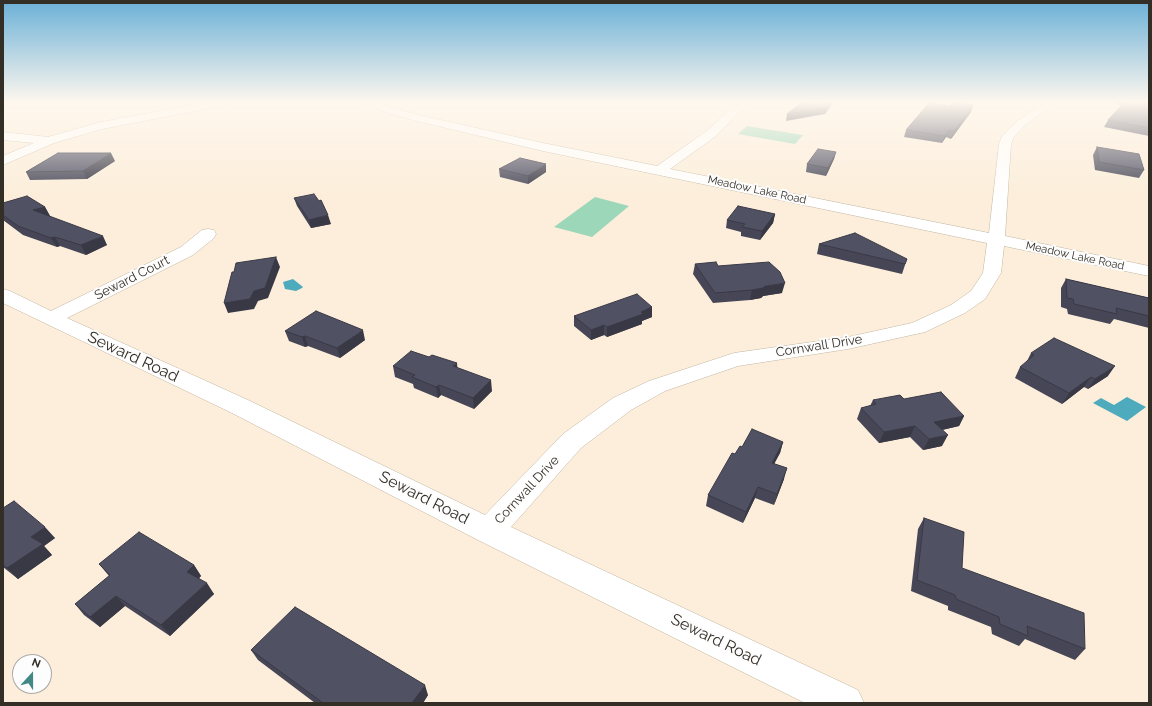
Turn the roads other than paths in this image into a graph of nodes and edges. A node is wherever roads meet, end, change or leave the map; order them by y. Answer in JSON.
{"nodes":[{"id":1,"x":74,"y":134,"type":"edge"},
{"id":2,"x":487,"y":134,"type":"edge"},
{"id":3,"x":711,"y":134,"type":"edge"},
{"id":4,"x":1010,"y":134,"type":"edge"},
{"id":5,"x":3,"y":136,"type":"edge"},
{"id":6,"x":50,"y":140,"type":"junction"},
{"id":7,"x":3,"y":161,"type":"edge"},
{"id":8,"x":660,"y":170,"type":"junction"},
{"id":9,"x":208,"y":234,"type":"dead end"},
{"id":10,"x":996,"y":239,"type":"junction"},
{"id":11,"x":1149,"y":272,"type":"edge"},
{"id":12,"x":3,"y":295,"type":"edge"},
{"id":13,"x":52,"y":318,"type":"junction"},
{"id":14,"x":489,"y":531,"type":"junction"},
{"id":15,"x":845,"y":703,"type":"edge"}],
"edges":[{"from":1,"to":6,"type":"street"},
{"from":2,"to":8,"type":"street","name":"Meadow Lake Road"},
{"from":3,"to":8,"type":"street"},
{"from":4,"to":10,"type":"street","name":"Cornwall Drive"},
{"from":5,"to":6,"type":"street"},
{"from":6,"to":7,"type":"street"},
{"from":8,"to":10,"type":"street","name":"Meadow Lake Road"},
{"from":9,"to":13,"type":"street","name":"Seward Court"},
{"from":10,"to":11,"type":"street","name":"Meadow Lake Road"},
{"from":10,"to":14,"type":"street","name":"Cornwall Drive"},
{"from":12,"to":13,"type":"street","name":"Seward Road"},
{"from":13,"to":14,"type":"street","name":"Seward Road"},
{"from":14,"to":15,"type":"street","name":"Seward Road"}]}
